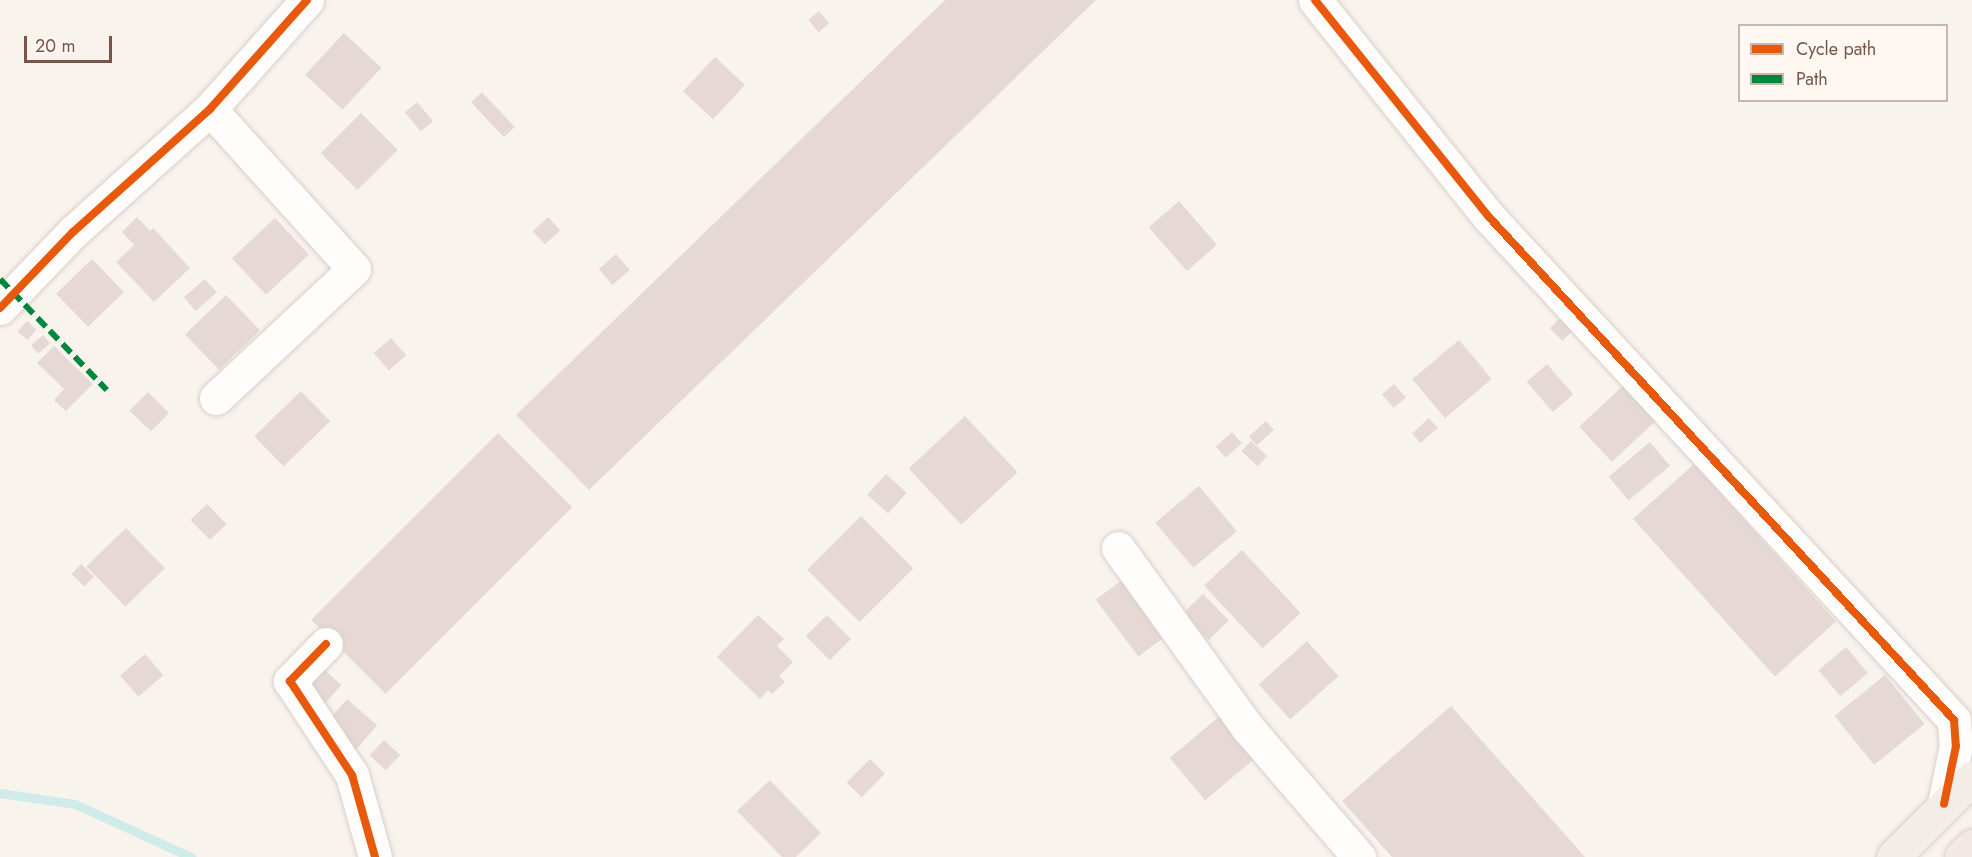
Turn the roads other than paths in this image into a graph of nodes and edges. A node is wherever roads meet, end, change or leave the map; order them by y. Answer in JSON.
{"nodes":[{"id":1,"x":307,"y":0,"type":"edge"},
{"id":2,"x":1315,"y":0,"type":"edge"},
{"id":3,"x":210,"y":109,"type":"junction"},
{"id":4,"x":0,"y":308,"type":"edge"},
{"id":5,"x":216,"y":398,"type":"dead end"},
{"id":6,"x":1118,"y":548,"type":"dead end"},
{"id":7,"x":326,"y":644,"type":"dead end"},
{"id":8,"x":1963,"y":721,"type":"edge"},
{"id":9,"x":1972,"y":778,"type":"edge"},
{"id":10,"x":1944,"y":804,"type":"junction"},
{"id":11,"x":1972,"y":846,"type":"edge"},
{"id":12,"x":375,"y":857,"type":"edge"},
{"id":13,"x":1359,"y":857,"type":"edge"},
{"id":14,"x":1893,"y":857,"type":"edge"},
{"id":15,"x":1961,"y":857,"type":"edge"}],
"edges":[{"from":1,"to":3,"type":"street"},
{"from":2,"to":8,"type":"street"},
{"from":3,"to":4,"type":"street"},
{"from":3,"to":5,"type":"street"},
{"from":6,"to":13,"type":"street"},
{"from":7,"to":12,"type":"street"},
{"from":8,"to":10,"type":"street"},
{"from":9,"to":10,"type":"main road"},
{"from":10,"to":14,"type":"main road"},
{"from":11,"to":15,"type":"highway"}]}
